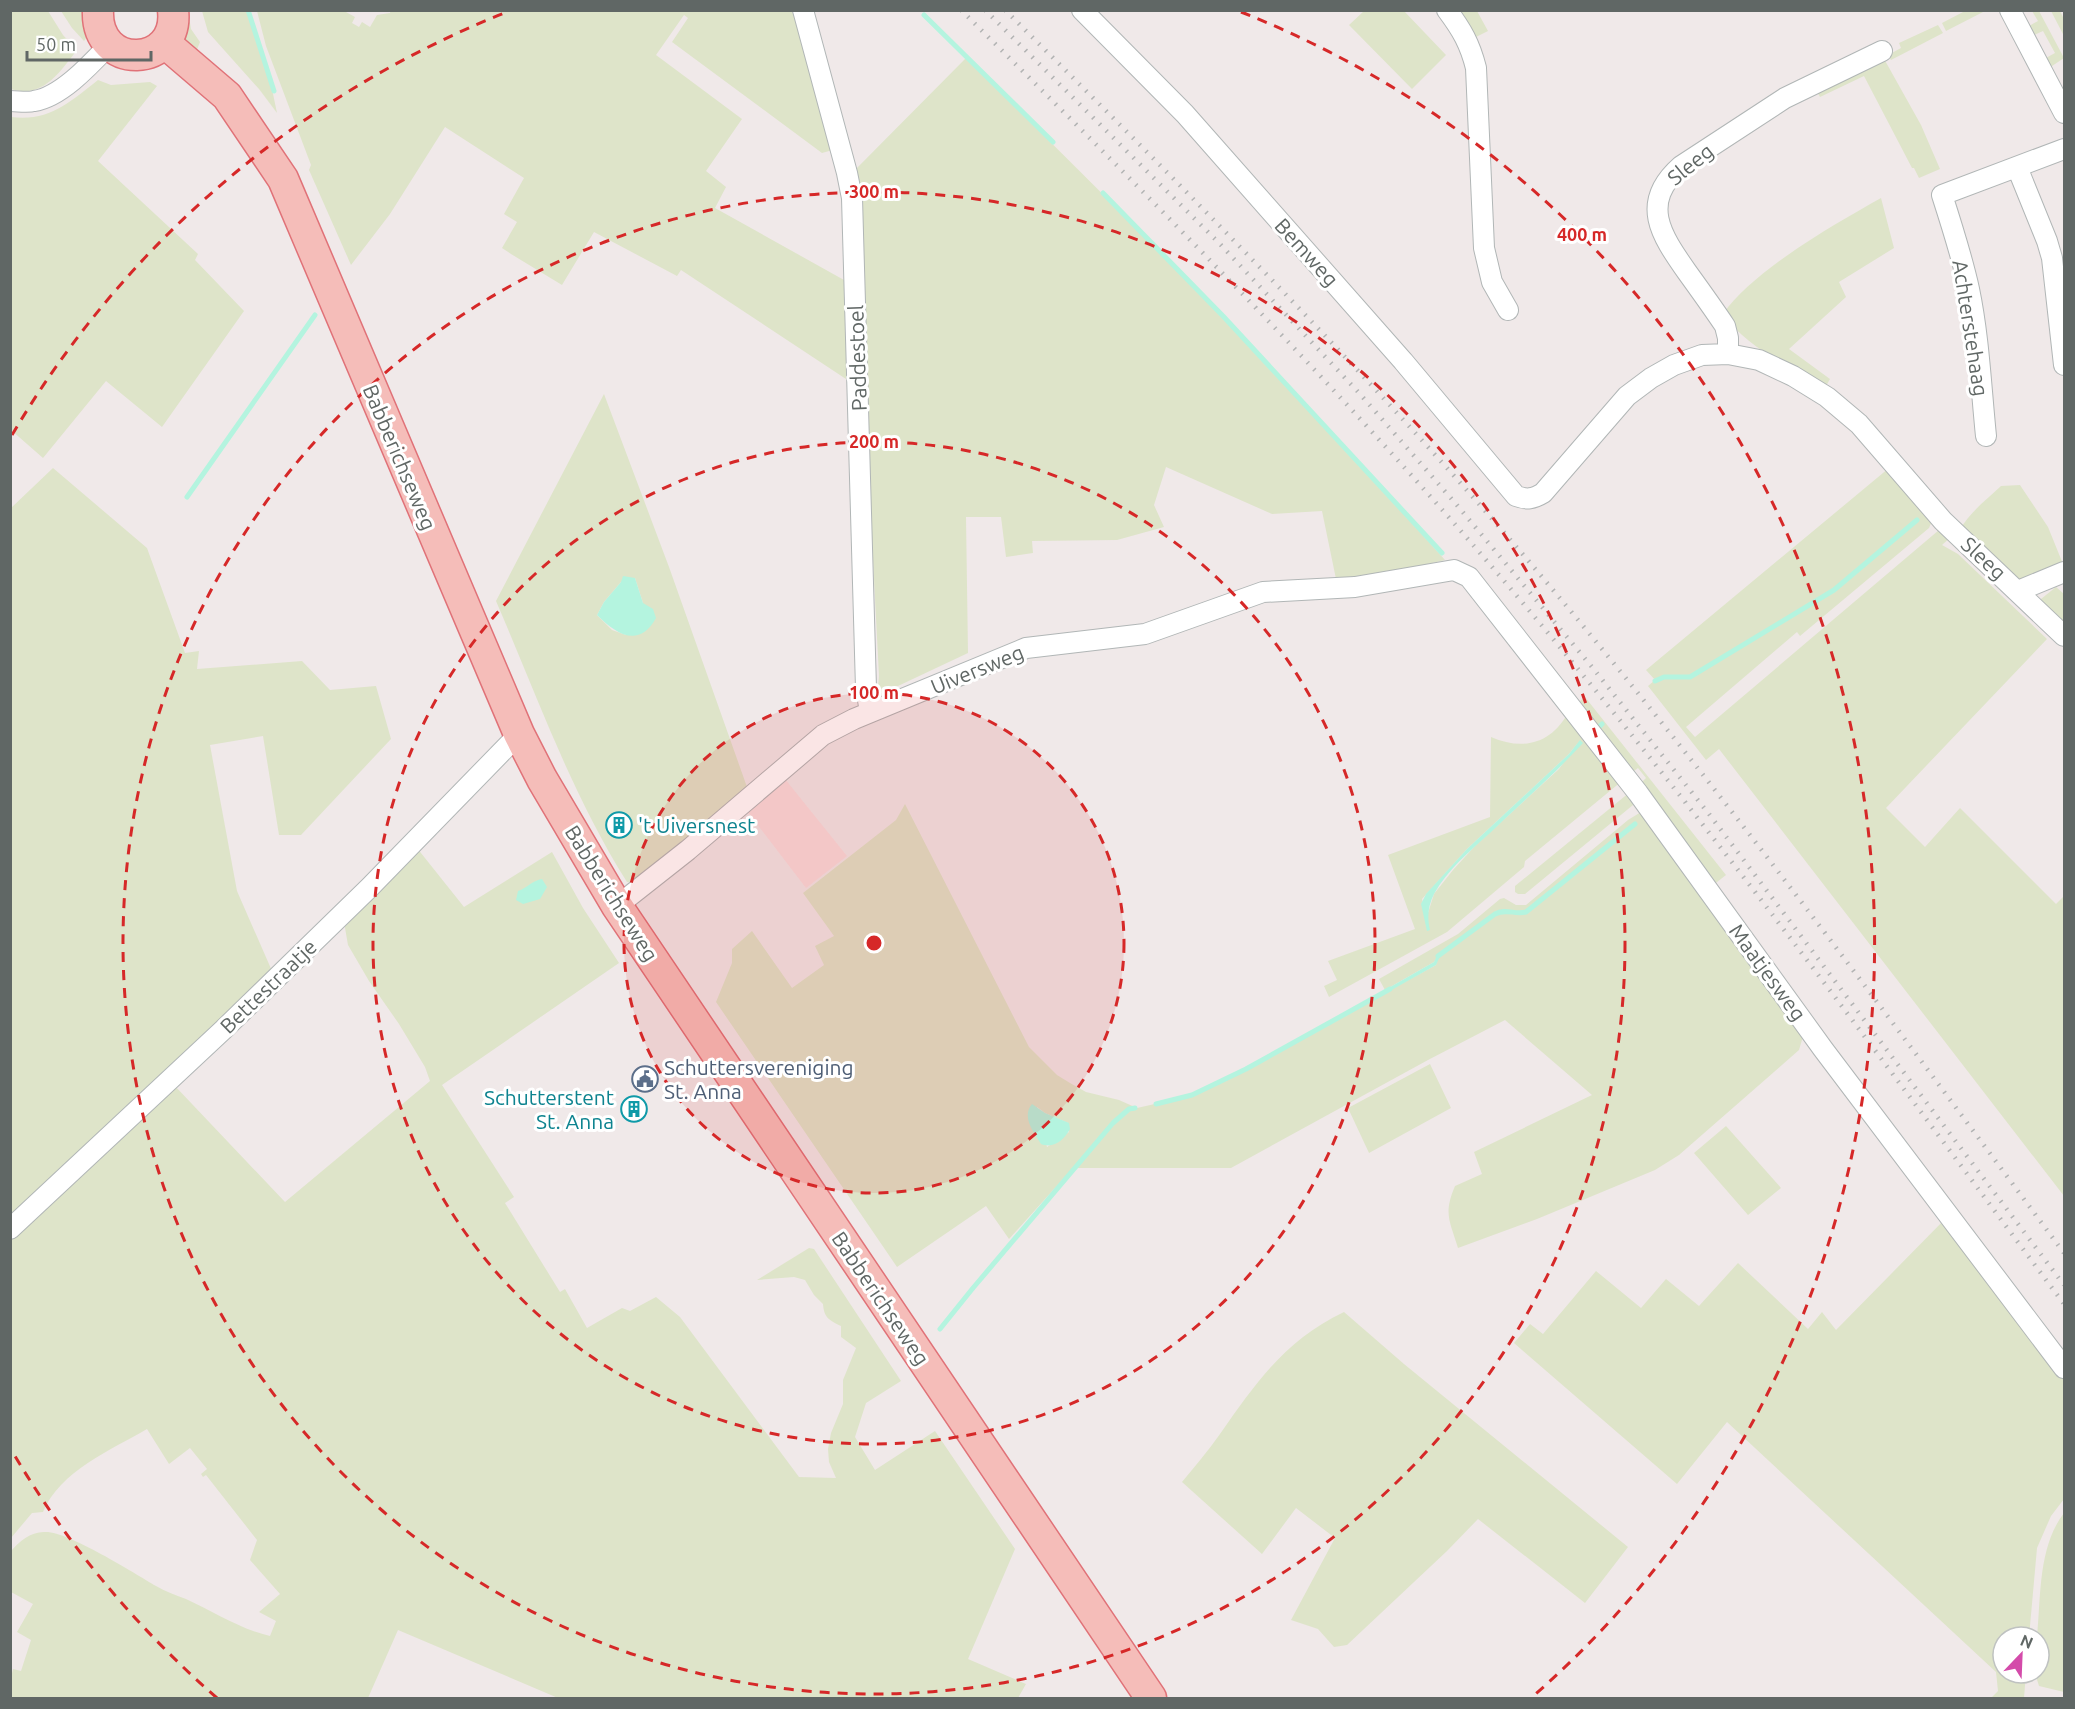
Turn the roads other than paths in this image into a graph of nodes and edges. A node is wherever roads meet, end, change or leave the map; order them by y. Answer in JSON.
{"nodes":[{"id":1,"x":98,"y":10,"type":"edge"},
{"id":2,"x":173,"y":10,"type":"edge"},
{"id":3,"x":803,"y":10,"type":"edge"},
{"id":4,"x":1082,"y":10,"type":"edge"},
{"id":5,"x":1447,"y":10,"type":"edge"},
{"id":6,"x":2010,"y":10,"type":"edge"},
{"id":7,"x":165,"y":43,"type":"junction"},
{"id":8,"x":109,"y":45,"type":"junction"},
{"id":9,"x":1882,"y":51,"type":"dead end"},
{"id":10,"x":10,"y":101,"type":"edge"},
{"id":11,"x":2064,"y":113,"type":"edge"},
{"id":12,"x":2064,"y":149,"type":"edge"},
{"id":13,"x":2017,"y":167,"type":"junction"},
{"id":14,"x":1508,"y":310,"type":"dead end"},
{"id":15,"x":2062,"y":319,"type":"edge"},
{"id":16,"x":1728,"y":354,"type":"junction"},
{"id":17,"x":2064,"y":365,"type":"edge"},
{"id":18,"x":1986,"y":436,"type":"dead end"},
{"id":19,"x":1524,"y":499,"type":"joint"},
{"id":20,"x":2064,"y":572,"type":"edge"},
{"id":21,"x":1469,"y":577,"type":"joint"},
{"id":22,"x":2018,"y":591,"type":"junction"},
{"id":23,"x":2064,"y":636,"type":"edge"},
{"id":24,"x":870,"y":712,"type":"junction"},
{"id":25,"x":519,"y":734,"type":"junction"},
{"id":26,"x":617,"y":906,"type":"junction"},
{"id":27,"x":10,"y":1229,"type":"edge"},
{"id":28,"x":2064,"y":1368,"type":"edge"},
{"id":29,"x":1151,"y":1698,"type":"edge"}],
"edges":[{"from":1,"to":8,"type":"main road"},
{"from":2,"to":7,"type":"main road"},
{"from":3,"to":24,"type":"street","name":"Paddestoel"},
{"from":4,"to":19,"type":"street","name":"Bemweg"},
{"from":5,"to":14,"type":"street"},
{"from":6,"to":11,"type":"street"},
{"from":7,"to":8,"type":"main road"},
{"from":7,"to":25,"type":"main road","name":"Babberichseweg"},
{"from":8,"to":10,"type":"street"},
{"from":9,"to":16,"type":"street","name":"Sleeg"},
{"from":12,"to":13,"type":"street","name":"Achterstehaag"},
{"from":13,"to":15,"type":"street"},
{"from":13,"to":18,"type":"street","name":"Achterstehaag"},
{"from":15,"to":17,"type":"street"},
{"from":16,"to":19,"type":"street","name":"Sleeg"},
{"from":16,"to":22,"type":"street","name":"Sleeg"},
{"from":20,"to":22,"type":"street","name":"Sleeg"},
{"from":21,"to":24,"type":"street","name":"Uiversweg"},
{"from":21,"to":28,"type":"street","name":"Maatjesweg"},
{"from":22,"to":23,"type":"street","name":"Sleeg"},
{"from":24,"to":26,"type":"street","name":"Uiversweg"},
{"from":25,"to":26,"type":"main road","name":"Babberichseweg"},
{"from":25,"to":27,"type":"street","name":"Bettestraatje"},
{"from":26,"to":29,"type":"main road","name":"Babberichseweg"}]}
